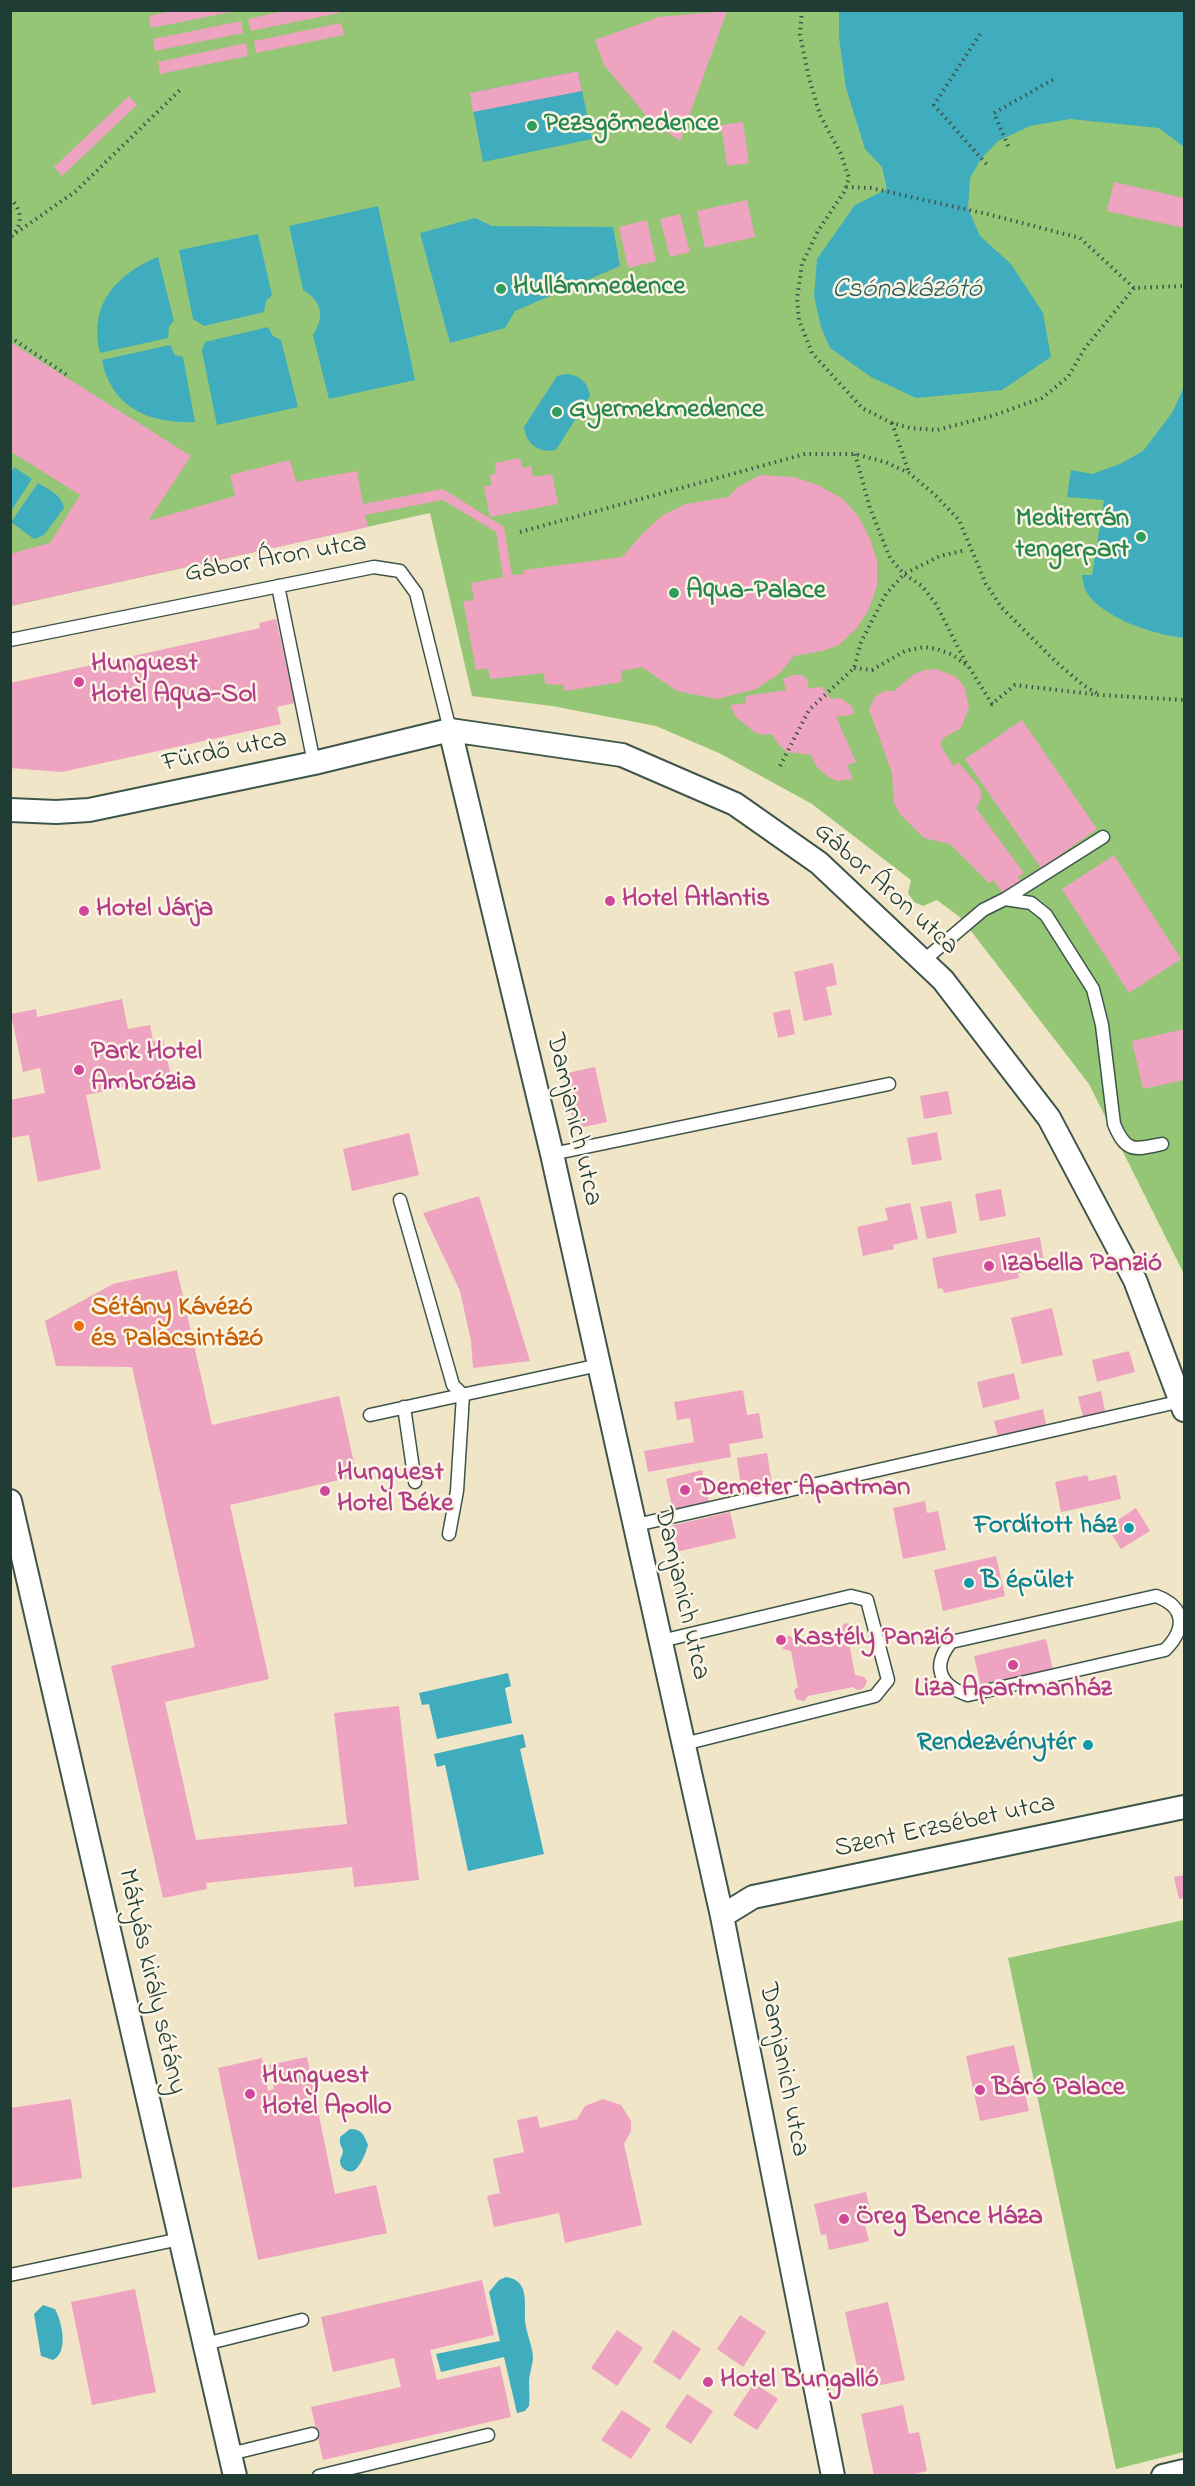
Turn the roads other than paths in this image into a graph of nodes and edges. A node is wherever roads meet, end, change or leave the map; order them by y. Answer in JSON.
{"nodes":[{"id":1,"x":278,"y":586,"type":"junction"},
{"id":2,"x":10,"y":640,"type":"edge"},
{"id":3,"x":450,"y":730,"type":"junction"},
{"id":4,"x":314,"y":763,"type":"junction"},
{"id":5,"x":10,"y":810,"type":"edge"},
{"id":6,"x":1103,"y":837,"type":"dead end"},
{"id":7,"x":1005,"y":899,"type":"junction"},
{"id":8,"x":923,"y":961,"type":"junction"},
{"id":9,"x":889,"y":1084,"type":"dead end"},
{"id":10,"x":1162,"y":1144,"type":"dead end"},
{"id":11,"x":552,"y":1154,"type":"junction"},
{"id":12,"x":400,"y":1200,"type":"dead end"},
{"id":13,"x":599,"y":1365,"type":"junction"},
{"id":14,"x":463,"y":1395,"type":"junction"},
{"id":15,"x":1183,"y":1405,"type":"edge"},
{"id":16,"x":404,"y":1407,"type":"junction"},
{"id":17,"x":370,"y":1414,"type":"dead end"},
{"id":18,"x":415,"y":1482,"type":"dead end"},
{"id":19,"x":10,"y":1501,"type":"edge"},
{"id":20,"x":636,"y":1525,"type":"junction"},
{"id":21,"x":449,"y":1534,"type":"dead end"},
{"id":22,"x":1183,"y":1620,"type":"edge"},
{"id":23,"x":662,"y":1641,"type":"junction"},
{"id":24,"x":684,"y":1744,"type":"junction"},
{"id":25,"x":1185,"y":1807,"type":"edge"},
{"id":26,"x":722,"y":1916,"type":"junction"},
{"id":27,"x":180,"y":2239,"type":"junction"},
{"id":28,"x":10,"y":2275,"type":"edge"},
{"id":29,"x":302,"y":2320,"type":"dead end"},
{"id":30,"x":205,"y":2344,"type":"junction"},
{"id":31,"x":312,"y":2434,"type":"dead end"},
{"id":32,"x":488,"y":2435,"type":"dead end"},
{"id":33,"x":233,"y":2465,"type":"edge"},
{"id":34,"x":1185,"y":2471,"type":"edge"},
{"id":35,"x":319,"y":2475,"type":"edge"},
{"id":36,"x":833,"y":2475,"type":"edge"},
{"id":37,"x":1164,"y":2475,"type":"edge"}],
"edges":[{"from":1,"to":2,"type":"lane","name":"Gábor Áron utca"},
{"from":1,"to":3,"type":"lane","name":"Gábor Áron utca"},
{"from":1,"to":4,"type":"lane"},
{"from":3,"to":4,"type":"street","name":"Fürdő utca"},
{"from":3,"to":8,"type":"street","name":"Gábor Áron utca"},
{"from":3,"to":11,"type":"street","name":"Damjanich utca"},
{"from":4,"to":5,"type":"street","name":"Fürdő utca"},
{"from":6,"to":7,"type":"lane"},
{"from":7,"to":8,"type":"lane"},
{"from":7,"to":10,"type":"lane"},
{"from":8,"to":15,"type":"street","name":"Gábor Áron utca"},
{"from":9,"to":11,"type":"lane"},
{"from":11,"to":13,"type":"street","name":"Damjanich utca"},
{"from":12,"to":14,"type":"lane"},
{"from":13,"to":14,"type":"lane"},
{"from":13,"to":20,"type":"street","name":"Damjanich utca"},
{"from":14,"to":16,"type":"lane"},
{"from":14,"to":21,"type":"lane"},
{"from":15,"to":20,"type":"lane"},
{"from":16,"to":17,"type":"lane"},
{"from":16,"to":18,"type":"lane"},
{"from":19,"to":27,"type":"street","name":"Mátyás király sétány"},
{"from":20,"to":23,"type":"street","name":"Damjanich utca"},
{"from":22,"to":22,"type":"lane"},
{"from":23,"to":24,"type":"street","name":"Damjanich utca"},
{"from":23,"to":24,"type":"lane"},
{"from":24,"to":26,"type":"street","name":"Damjanich utca"},
{"from":25,"to":26,"type":"street","name":"Szent Erzsébet utca"},
{"from":26,"to":36,"type":"street","name":"Damjanich utca"},
{"from":27,"to":28,"type":"lane"},
{"from":27,"to":30,"type":"street","name":"Mátyás király sétány"},
{"from":29,"to":30,"type":"lane"},
{"from":30,"to":33,"type":"street","name":"Mátyás király sétány"},
{"from":31,"to":33,"type":"lane"},
{"from":32,"to":35,"type":"lane"},
{"from":34,"to":37,"type":"street"}]}
